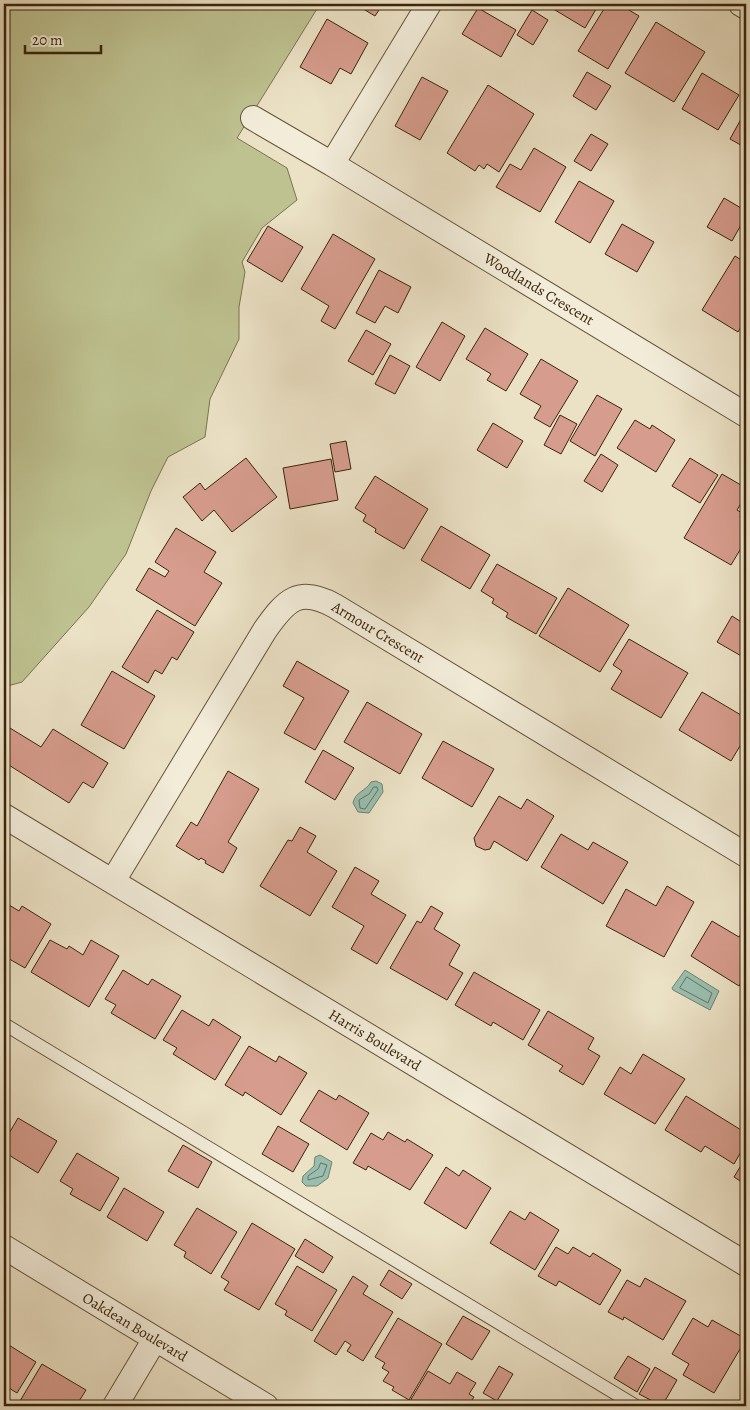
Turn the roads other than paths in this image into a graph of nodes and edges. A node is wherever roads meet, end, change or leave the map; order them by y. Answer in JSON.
{"nodes":[{"id":1,"x":429,"y":4,"type":"edge"},
{"id":2,"x":741,"y":4,"type":"edge"},
{"id":3,"x":746,"y":7,"type":"edge"},
{"id":4,"x":253,"y":118,"type":"dead end"},
{"id":5,"x":332,"y":164,"type":"junction"},
{"id":6,"x":746,"y":415,"type":"edge"},
{"id":7,"x":4,"y":816,"type":"edge"},
{"id":8,"x":746,"y":855,"type":"edge"},
{"id":9,"x":113,"y":881,"type":"junction"},
{"id":10,"x":4,"y":1024,"type":"edge"},
{"id":11,"x":4,"y":1247,"type":"edge"},
{"id":12,"x":746,"y":1264,"type":"edge"},
{"id":13,"x":155,"y":1339,"type":"junction"},
{"id":14,"x":115,"y":1406,"type":"edge"},
{"id":15,"x":266,"y":1406,"type":"edge"},
{"id":16,"x":636,"y":1406,"type":"edge"}],
"edges":[{"from":1,"to":5,"type":"street"},
{"from":2,"to":3,"type":"street"},
{"from":4,"to":5,"type":"street","name":"Woodlands Crescent"},
{"from":5,"to":6,"type":"street","name":"Woodlands Crescent"},
{"from":7,"to":9,"type":"street","name":"Harris Boulevard"},
{"from":8,"to":9,"type":"street","name":"Armour Crescent"},
{"from":9,"to":12,"type":"street","name":"Harris Boulevard"},
{"from":10,"to":16,"type":"lane"},
{"from":11,"to":13,"type":"street","name":"Oakdean Boulevard"},
{"from":13,"to":14,"type":"street"},
{"from":13,"to":15,"type":"street","name":"Oakdean Boulevard"}]}
